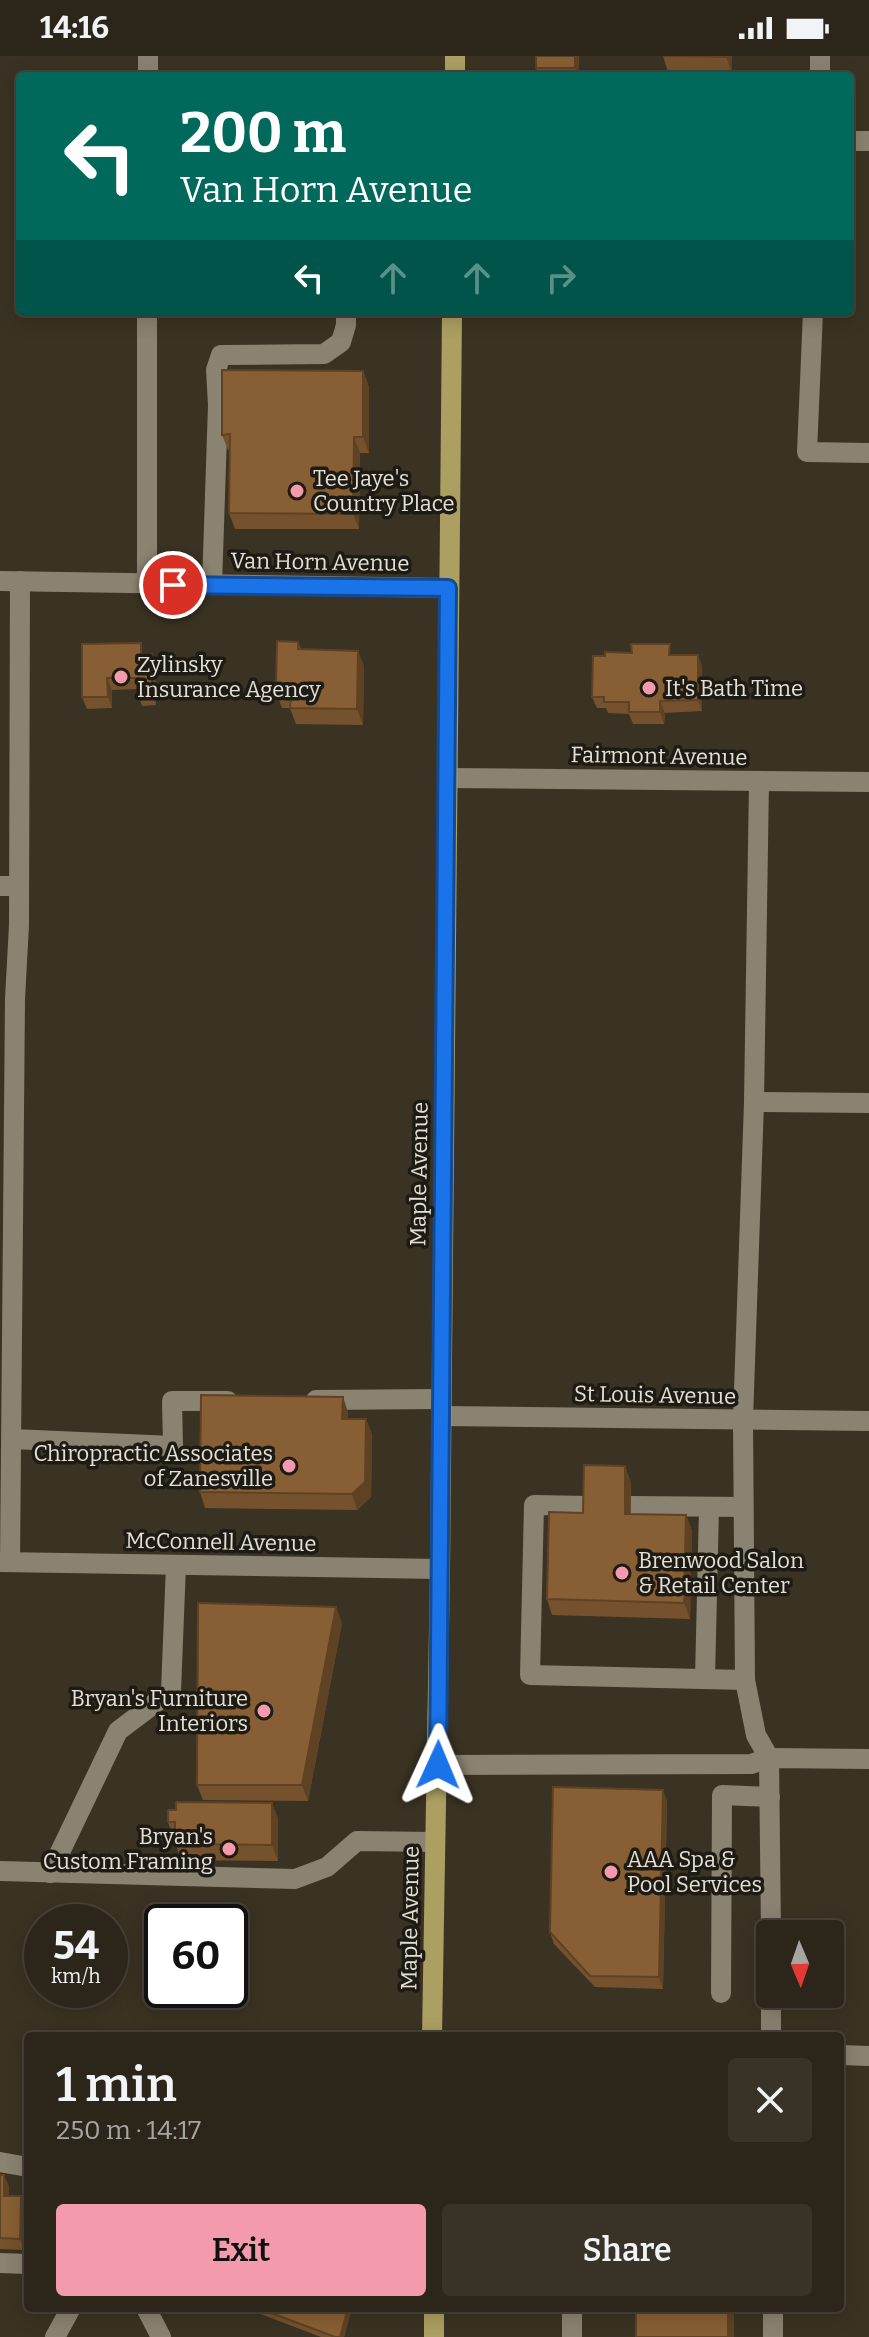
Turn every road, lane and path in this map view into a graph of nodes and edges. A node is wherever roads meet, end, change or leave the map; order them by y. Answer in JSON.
{"nodes":[{"id":1,"x":147,"y":316,"type":"edge"},
{"id":2,"x":346,"y":316,"type":"edge"},
{"id":3,"x":452,"y":316,"type":"edge"},
{"id":4,"x":813,"y":316,"type":"edge"},
{"id":5,"x":869,"y":453,"type":"edge"},
{"id":6,"x":10,"y":581,"type":"edge"},
{"id":7,"x":147,"y":585,"type":"junction"},
{"id":8,"x":212,"y":585,"type":"junction"},
{"id":9,"x":448,"y":588,"type":"junction"},
{"id":10,"x":448,"y":778,"type":"junction"},
{"id":11,"x":759,"y":781,"type":"junction"},
{"id":12,"x":869,"y":782,"type":"edge"},
{"id":13,"x":10,"y":886,"type":"edge"},
{"id":14,"x":754,"y":1102,"type":"junction"},
{"id":15,"x":869,"y":1103,"type":"edge"},
{"id":16,"x":6,"y":1269,"type":"edge"},
{"id":17,"x":297,"y":1400,"type":"edge"},
{"id":18,"x":250,"y":1401,"type":"edge"},
{"id":19,"x":441,"y":1408,"type":"junction"},
{"id":20,"x":743,"y":1420,"type":"junction"},
{"id":21,"x":869,"y":1421,"type":"edge"},
{"id":22,"x":12,"y":1439,"type":"junction"},
{"id":23,"x":589,"y":1506,"type":"edge"},
{"id":24,"x":631,"y":1506,"type":"dead end"},
{"id":25,"x":709,"y":1507,"type":"junction"},
{"id":26,"x":743,"y":1507,"type":"junction"},
{"id":27,"x":5,"y":1562,"type":"edge"},
{"id":28,"x":176,"y":1565,"type":"junction"},
{"id":29,"x":440,"y":1569,"type":"junction"},
{"id":30,"x":705,"y":1679,"type":"junction"},
{"id":31,"x":745,"y":1680,"type":"junction"},
{"id":32,"x":769,"y":1758,"type":"junction"},
{"id":33,"x":869,"y":1759,"type":"edge"},
{"id":34,"x":438,"y":1765,"type":"junction"},
{"id":35,"x":770,"y":1797,"type":"junction"},
{"id":36,"x":435,"y":1842,"type":"junction"},
{"id":37,"x":0,"y":1871,"type":"edge"},
{"id":38,"x":50,"y":1873,"type":"junction"},
{"id":39,"x":771,"y":1920,"type":"edge"},
{"id":40,"x":721,"y":1993,"type":"dead end"},
{"id":41,"x":771,"y":2008,"type":"edge"},
{"id":42,"x":432,"y":2032,"type":"edge"},
{"id":43,"x":771,"y":2032,"type":"edge"},
{"id":44,"x":844,"y":2055,"type":"edge"},
{"id":45,"x":869,"y":2056,"type":"edge"},
{"id":46,"x":0,"y":2162,"type":"edge"},
{"id":47,"x":24,"y":2166,"type":"edge"},
{"id":48,"x":0,"y":2263,"type":"edge"},
{"id":49,"x":24,"y":2264,"type":"edge"},
{"id":50,"x":69,"y":2312,"type":"edge"},
{"id":51,"x":148,"y":2312,"type":"edge"},
{"id":52,"x":434,"y":2312,"type":"edge"},
{"id":53,"x":572,"y":2312,"type":"edge"},
{"id":54,"x":773,"y":2312,"type":"edge"},
{"id":55,"x":55,"y":2337,"type":"edge"},
{"id":56,"x":161,"y":2337,"type":"edge"},
{"id":57,"x":434,"y":2337,"type":"edge"},
{"id":58,"x":572,"y":2337,"type":"edge"},
{"id":59,"x":773,"y":2337,"type":"edge"}],
"edges":[{"from":1,"to":7,"type":"street"},
{"from":2,"to":8,"type":"street"},
{"from":3,"to":9,"type":"main road","name":"Maple Avenue"},
{"from":4,"to":5,"type":"street"},
{"from":6,"to":7,"type":"street","name":"Van Horn Avenue"},
{"from":6,"to":13,"type":"street"},
{"from":7,"to":8,"type":"street","name":"Van Horn Avenue"},
{"from":8,"to":9,"type":"street","name":"Van Horn Avenue"},
{"from":9,"to":10,"type":"main road","name":"Maple Avenue"},
{"from":10,"to":11,"type":"street","name":"Fairmont Avenue"},
{"from":10,"to":19,"type":"main road","name":"Maple Avenue"},
{"from":11,"to":12,"type":"street","name":"Fairmont Avenue"},
{"from":11,"to":14,"type":"street"},
{"from":13,"to":16,"type":"street"},
{"from":14,"to":15,"type":"street"},
{"from":14,"to":20,"type":"street"},
{"from":16,"to":22,"type":"street"},
{"from":17,"to":19,"type":"street","name":"St Louis Avenue"},
{"from":18,"to":22,"type":"street"},
{"from":19,"to":20,"type":"street","name":"St Louis Avenue"},
{"from":19,"to":29,"type":"main road","name":"Maple Avenue"},
{"from":20,"to":21,"type":"street","name":"St Louis Avenue"},
{"from":20,"to":26,"type":"street"},
{"from":22,"to":27,"type":"street"},
{"from":23,"to":30,"type":"street"},
{"from":24,"to":25,"type":"street"},
{"from":25,"to":26,"type":"street"},
{"from":25,"to":30,"type":"street"},
{"from":26,"to":31,"type":"street"},
{"from":27,"to":28,"type":"street","name":"McConnell Avenue"},
{"from":28,"to":29,"type":"street","name":"McConnell Avenue"},
{"from":28,"to":38,"type":"street"},
{"from":29,"to":34,"type":"main road","name":"Maple Avenue"},
{"from":30,"to":31,"type":"street"},
{"from":31,"to":32,"type":"street"},
{"from":32,"to":33,"type":"street"},
{"from":32,"to":34,"type":"street"},
{"from":32,"to":35,"type":"street"},
{"from":34,"to":36,"type":"main road","name":"Maple Avenue"},
{"from":35,"to":39,"type":"street"},
{"from":35,"to":40,"type":"street"},
{"from":36,"to":38,"type":"street"},
{"from":36,"to":42,"type":"main road","name":"Maple Avenue"},
{"from":37,"to":38,"type":"street"},
{"from":41,"to":43,"type":"street"},
{"from":44,"to":45,"type":"street"},
{"from":46,"to":47,"type":"street"},
{"from":48,"to":49,"type":"street"},
{"from":50,"to":55,"type":"street"},
{"from":51,"to":56,"type":"street"},
{"from":52,"to":57,"type":"main road"},
{"from":53,"to":58,"type":"street"},
{"from":54,"to":59,"type":"street"}]}
